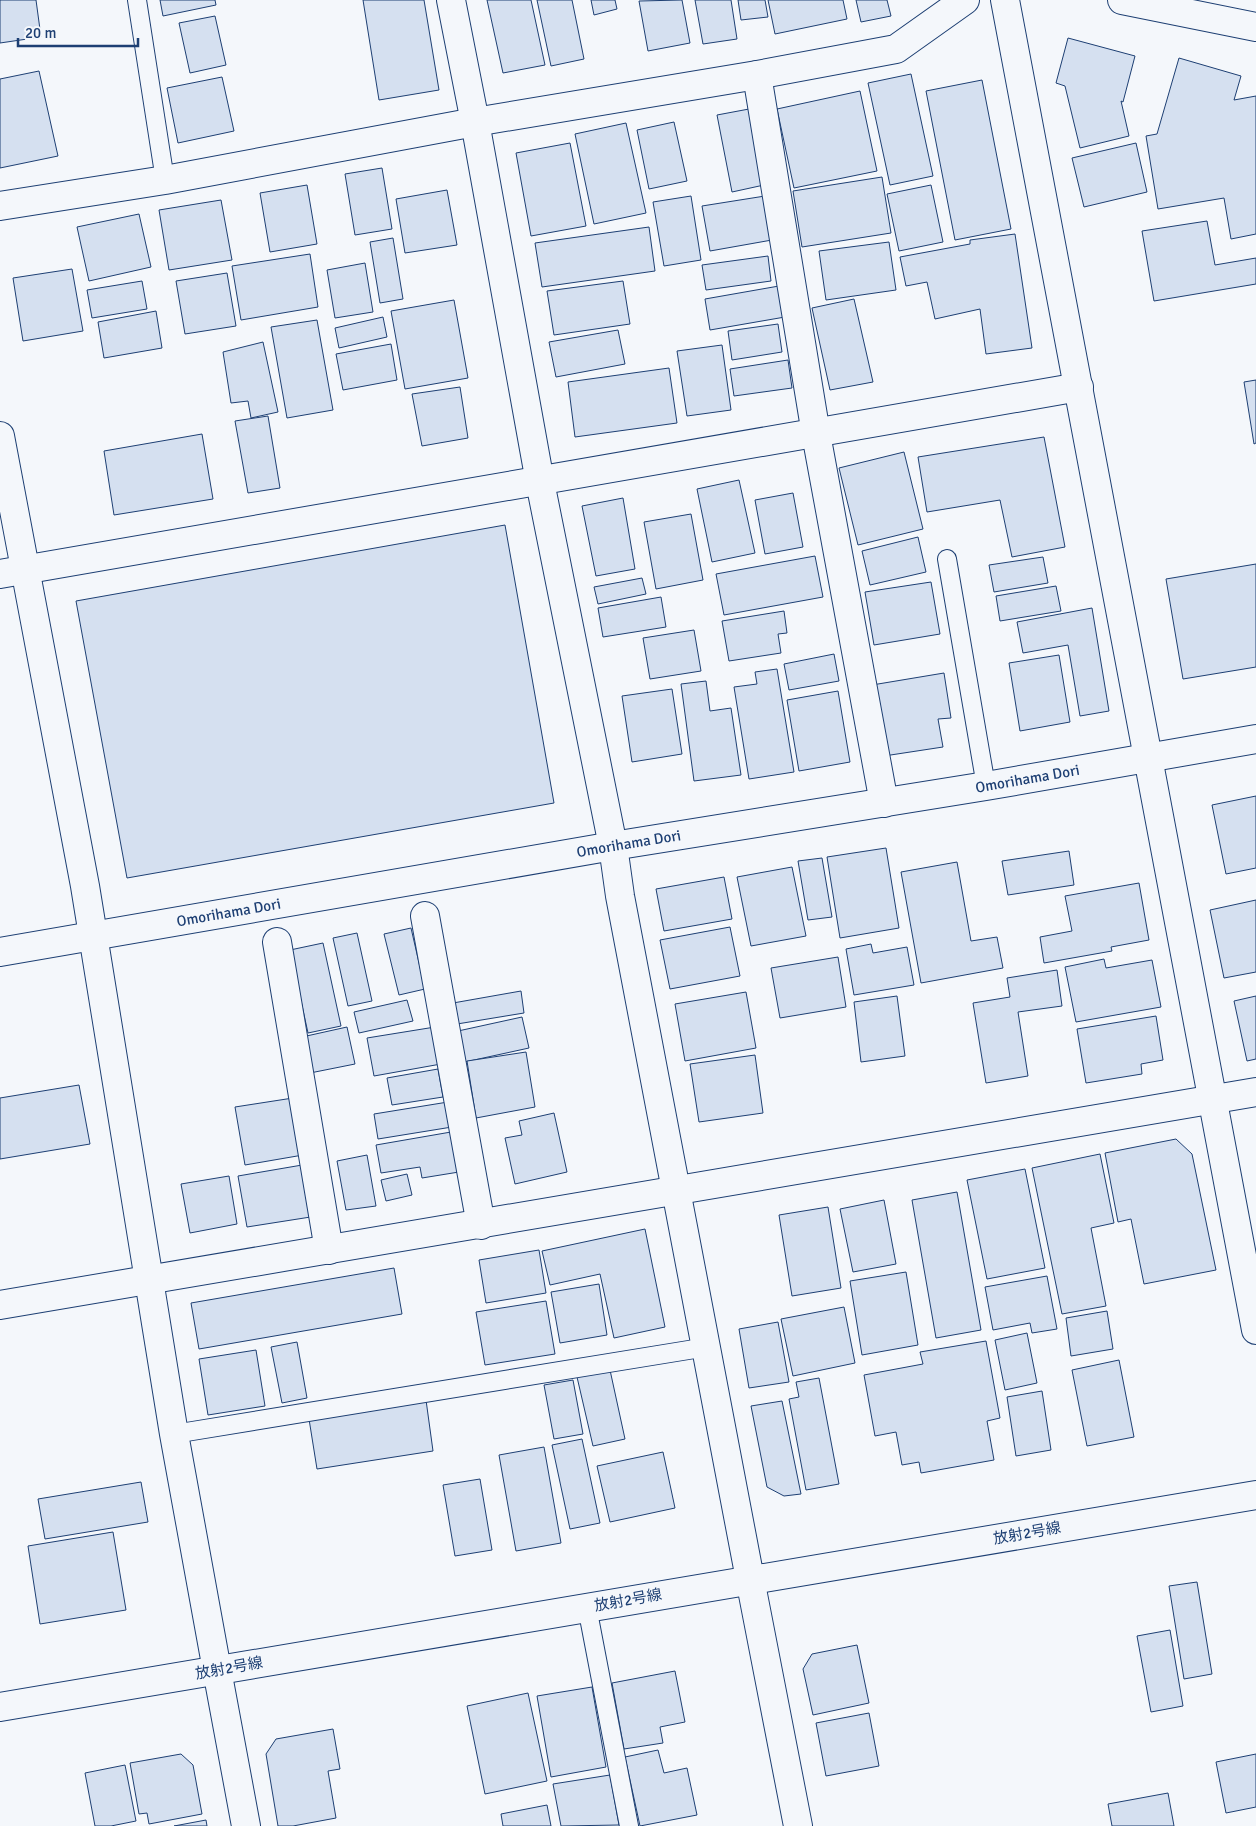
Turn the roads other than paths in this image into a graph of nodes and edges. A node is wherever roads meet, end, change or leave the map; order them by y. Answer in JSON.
{"nodes":[{"id":1,"x":137,"y":0,"type":"edge"},
{"id":2,"x":451,"y":0,"type":"edge"},
{"id":3,"x":966,"y":0,"type":"edge"},
{"id":4,"x":1005,"y":0,"type":"edge"},
{"id":5,"x":1122,"y":0,"type":"edge"},
{"id":6,"x":1256,"y":27,"type":"edge"},
{"id":7,"x":757,"y":75,"type":"junction"},
{"id":8,"x":476,"y":122,"type":"junction"},
{"id":9,"x":165,"y":180,"type":"junction"},
{"id":10,"x":0,"y":206,"type":"edge"},
{"id":11,"x":1079,"y":388,"type":"junction"},
{"id":12,"x":816,"y":434,"type":"junction"},
{"id":13,"x":0,"y":436,"type":"edge"},
{"id":14,"x":540,"y":482,"type":"junction"},
{"id":15,"x":947,"y":559,"type":"dead end"},
{"id":16,"x":26,"y":570,"type":"junction"},
{"id":17,"x":0,"y":574,"type":"edge"},
{"id":18,"x":1256,"y":739,"type":"edge"},
{"id":19,"x":1147,"y":759,"type":"junction"},
{"id":20,"x":986,"y":786,"type":"junction"},
{"id":21,"x":884,"y":803,"type":"junction"},
{"id":22,"x":613,"y":846,"type":"junction"},
{"id":23,"x":425,"y":916,"type":"dead end"},
{"id":24,"x":94,"y":936,"type":"junction"},
{"id":25,"x":277,"y":942,"type":"dead end"},
{"id":26,"x":0,"y":952,"type":"edge"},
{"id":27,"x":1256,"y":1092,"type":"edge"},
{"id":28,"x":1212,"y":1099,"type":"junction"},
{"id":29,"x":675,"y":1191,"type":"junction"},
{"id":30,"x":480,"y":1225,"type":"junction"},
{"id":31,"x":329,"y":1250,"type":"junction"},
{"id":32,"x":148,"y":1280,"type":"junction"},
{"id":33,"x":0,"y":1305,"type":"edge"},
{"id":34,"x":1256,"y":1330,"type":"edge"},
{"id":35,"x":707,"y":1348,"type":"junction"},
{"id":36,"x":174,"y":1434,"type":"junction"},
{"id":37,"x":1256,"y":1495,"type":"edge"},
{"id":38,"x":750,"y":1579,"type":"junction"},
{"id":39,"x":587,"y":1607,"type":"junction"},
{"id":40,"x":217,"y":1670,"type":"junction"},
{"id":41,"x":0,"y":1707,"type":"edge"},
{"id":42,"x":246,"y":1826,"type":"edge"},
{"id":43,"x":629,"y":1826,"type":"edge"},
{"id":44,"x":798,"y":1826,"type":"edge"}],
"edges":[{"from":1,"to":9,"type":"lane"},
{"from":2,"to":8,"type":"street"},
{"from":3,"to":7,"type":"street"},
{"from":4,"to":11,"type":"street"},
{"from":5,"to":6,"type":"street"},
{"from":7,"to":8,"type":"street"},
{"from":7,"to":12,"type":"street"},
{"from":8,"to":9,"type":"street"},
{"from":8,"to":14,"type":"street"},
{"from":9,"to":10,"type":"street"},
{"from":11,"to":12,"type":"street"},
{"from":11,"to":19,"type":"street"},
{"from":12,"to":14,"type":"street"},
{"from":12,"to":21,"type":"street"},
{"from":13,"to":16,"type":"street"},
{"from":14,"to":16,"type":"street"},
{"from":14,"to":22,"type":"street"},
{"from":15,"to":20,"type":"lane"},
{"from":16,"to":17,"type":"street"},
{"from":16,"to":24,"type":"street"},
{"from":18,"to":19,"type":"street","name":"Omorihama Dori"},
{"from":19,"to":20,"type":"street","name":"Omorihama Dori"},
{"from":19,"to":28,"type":"street"},
{"from":20,"to":21,"type":"street","name":"Omorihama Dori"},
{"from":21,"to":22,"type":"street","name":"Omorihama Dori"},
{"from":22,"to":24,"type":"street","name":"Omorihama Dori"},
{"from":22,"to":29,"type":"street"},
{"from":23,"to":30,"type":"street"},
{"from":24,"to":26,"type":"street","name":"Omorihama Dori"},
{"from":24,"to":32,"type":"street"},
{"from":25,"to":31,"type":"street"},
{"from":27,"to":28,"type":"street"},
{"from":28,"to":29,"type":"street"},
{"from":28,"to":34,"type":"street"},
{"from":29,"to":30,"type":"street"},
{"from":29,"to":35,"type":"street"},
{"from":30,"to":31,"type":"street"},
{"from":31,"to":32,"type":"street"},
{"from":32,"to":33,"type":"street"},
{"from":32,"to":36,"type":"street"},
{"from":35,"to":36,"type":"lane"},
{"from":35,"to":38,"type":"street"},
{"from":36,"to":40,"type":"street"},
{"from":37,"to":38,"type":"street","name":"放射2号線"},
{"from":38,"to":39,"type":"street","name":"放射2号線"},
{"from":38,"to":44,"type":"street"},
{"from":39,"to":40,"type":"street","name":"放射2号線"},
{"from":39,"to":43,"type":"lane"},
{"from":40,"to":41,"type":"street","name":"放射2号線"},
{"from":40,"to":42,"type":"street"}]}
